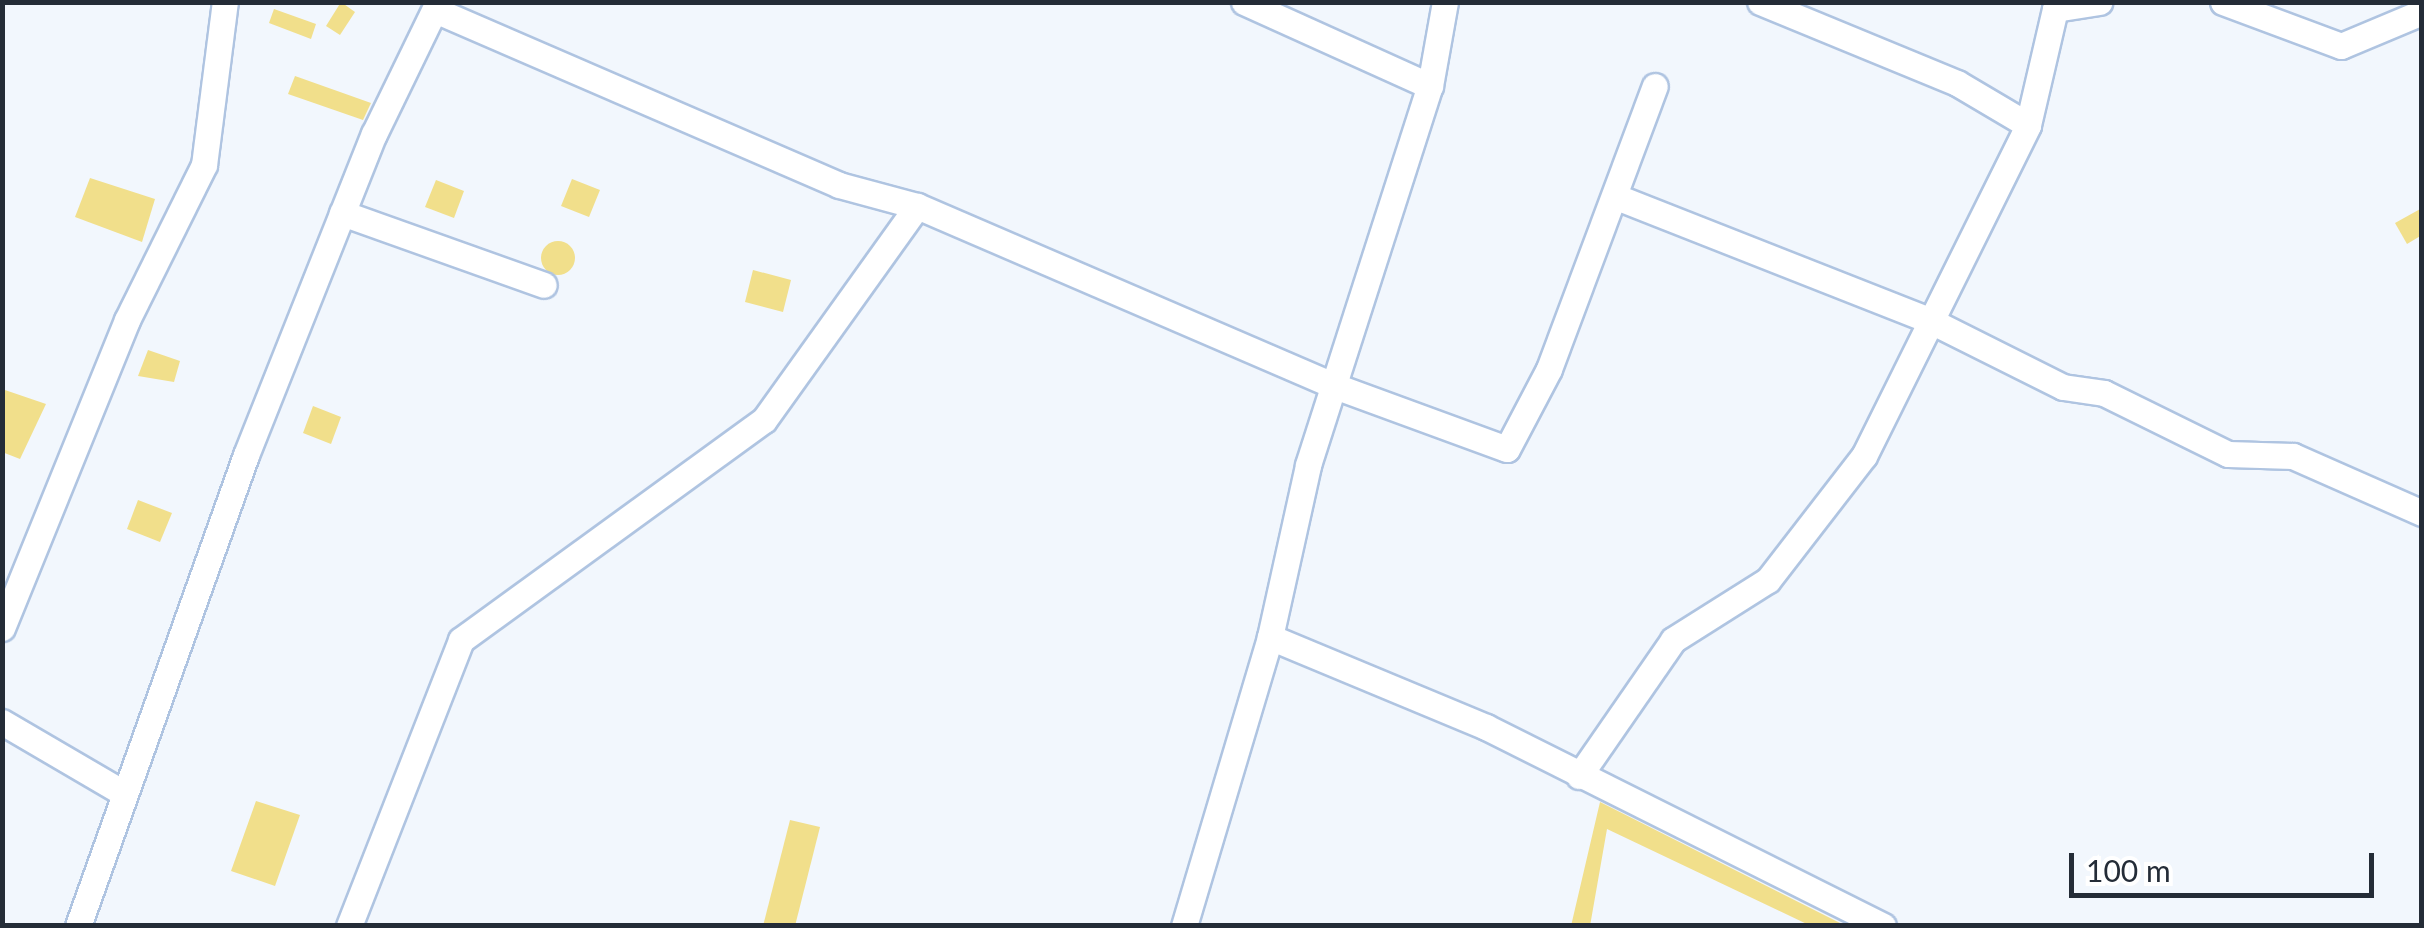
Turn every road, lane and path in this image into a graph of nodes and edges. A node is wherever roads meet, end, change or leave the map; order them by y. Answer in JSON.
{"nodes":[{"id":1,"x":225,"y":2,"type":"edge"},
{"id":2,"x":1244,"y":2,"type":"edge"},
{"id":3,"x":1445,"y":2,"type":"edge"},
{"id":4,"x":1760,"y":2,"type":"edge"},
{"id":5,"x":2099,"y":2,"type":"edge"},
{"id":6,"x":2223,"y":2,"type":"edge"},
{"id":7,"x":436,"y":6,"type":"edge"},
{"id":8,"x":2422,"y":12,"type":"edge"},
{"id":9,"x":1430,"y":86,"type":"junction"},
{"id":10,"x":1654,"y":86,"type":"dead end"},
{"id":11,"x":2028,"y":125,"type":"junction"},
{"id":12,"x":1619,"y":198,"type":"junction"},
{"id":13,"x":917,"y":206,"type":"junction"},
{"id":14,"x":342,"y":214,"type":"junction"},
{"id":15,"x":544,"y":285,"type":"dead end"},
{"id":16,"x":1933,"y":322,"type":"junction"},
{"id":17,"x":1332,"y":385,"type":"junction"},
{"id":18,"x":2422,"y":513,"type":"edge"},
{"id":19,"x":2,"y":628,"type":"edge"},
{"id":20,"x":1270,"y":637,"type":"junction"},
{"id":21,"x":2,"y":722,"type":"edge"},
{"id":22,"x":1579,"y":776,"type":"junction"},
{"id":23,"x":120,"y":791,"type":"junction"},
{"id":24,"x":78,"y":926,"type":"edge"},
{"id":25,"x":349,"y":926,"type":"edge"},
{"id":26,"x":1184,"y":926,"type":"edge"},
{"id":27,"x":1882,"y":926,"type":"edge"}],
"edges":[{"from":1,"to":19,"type":"street"},
{"from":2,"to":9,"type":"street"},
{"from":3,"to":9,"type":"street"},
{"from":4,"to":11,"type":"street"},
{"from":5,"to":11,"type":"street"},
{"from":6,"to":8,"type":"street"},
{"from":7,"to":13,"type":"street"},
{"from":7,"to":14,"type":"street"},
{"from":9,"to":17,"type":"street"},
{"from":10,"to":12,"type":"street"},
{"from":11,"to":16,"type":"street"},
{"from":12,"to":16,"type":"street"},
{"from":12,"to":17,"type":"street"},
{"from":13,"to":17,"type":"street"},
{"from":13,"to":25,"type":"street"},
{"from":14,"to":15,"type":"street"},
{"from":14,"to":23,"type":"street"},
{"from":16,"to":18,"type":"street"},
{"from":16,"to":22,"type":"street"},
{"from":17,"to":20,"type":"street"},
{"from":20,"to":22,"type":"street"},
{"from":20,"to":26,"type":"street"},
{"from":21,"to":23,"type":"street"},
{"from":22,"to":27,"type":"street"},
{"from":23,"to":24,"type":"street"}]}
